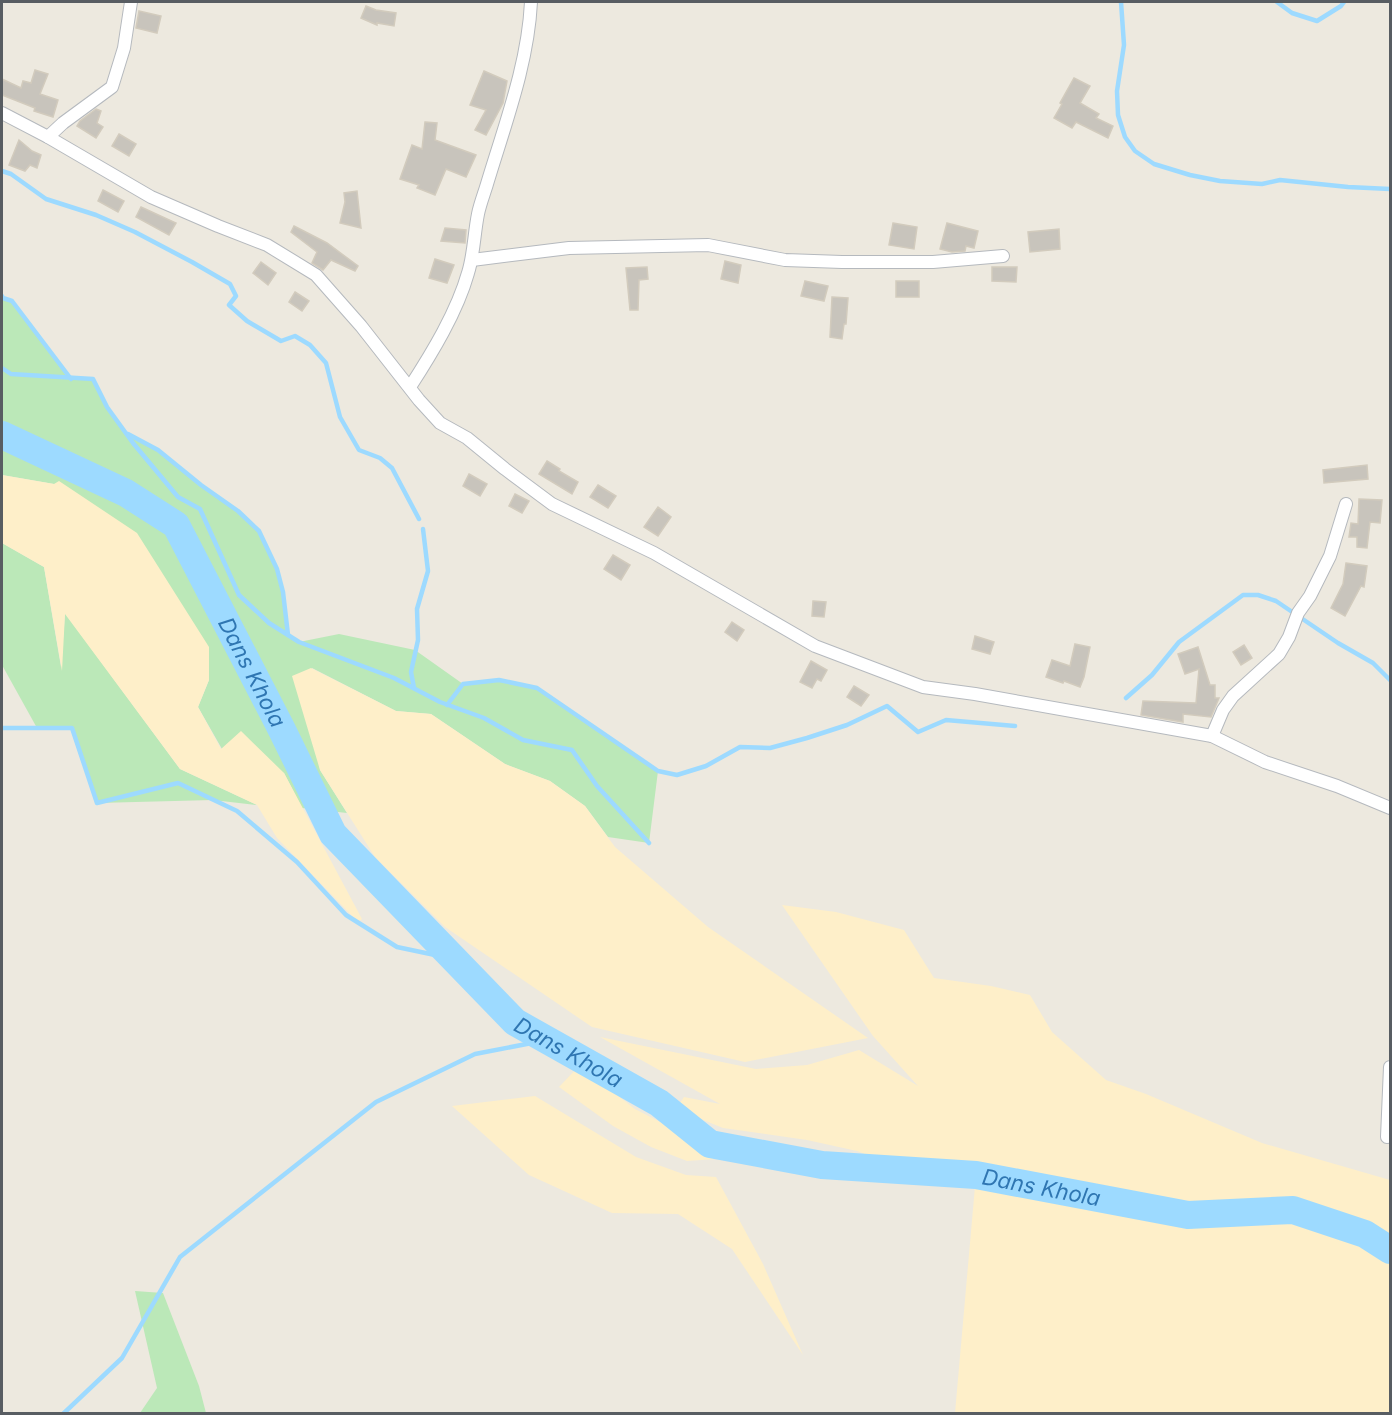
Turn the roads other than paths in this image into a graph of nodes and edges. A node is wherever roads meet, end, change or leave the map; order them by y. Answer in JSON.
{"nodes":[{"id":1,"x":132,"y":2,"type":"edge"},
{"id":2,"x":531,"y":2,"type":"edge"},
{"id":3,"x":2,"y":113,"type":"edge"},
{"id":4,"x":48,"y":137,"type":"junction"},
{"id":5,"x":1003,"y":256,"type":"dead end"},
{"id":6,"x":472,"y":260,"type":"junction"},
{"id":7,"x":410,"y":387,"type":"junction"},
{"id":8,"x":1346,"y":504,"type":"dead end"},
{"id":9,"x":1212,"y":736,"type":"junction"},
{"id":10,"x":1390,"y":808,"type":"edge"},
{"id":11,"x":1390,"y":1067,"type":"edge"},
{"id":12,"x":1387,"y":1137,"type":"dead end"}],
"edges":[{"from":1,"to":4,"type":"street"},
{"from":2,"to":6,"type":"street"},
{"from":3,"to":4,"type":"street"},
{"from":4,"to":7,"type":"street"},
{"from":5,"to":6,"type":"street"},
{"from":6,"to":7,"type":"street"},
{"from":7,"to":9,"type":"street"},
{"from":8,"to":9,"type":"street"},
{"from":9,"to":10,"type":"street"},
{"from":11,"to":12,"type":"street"}]}
